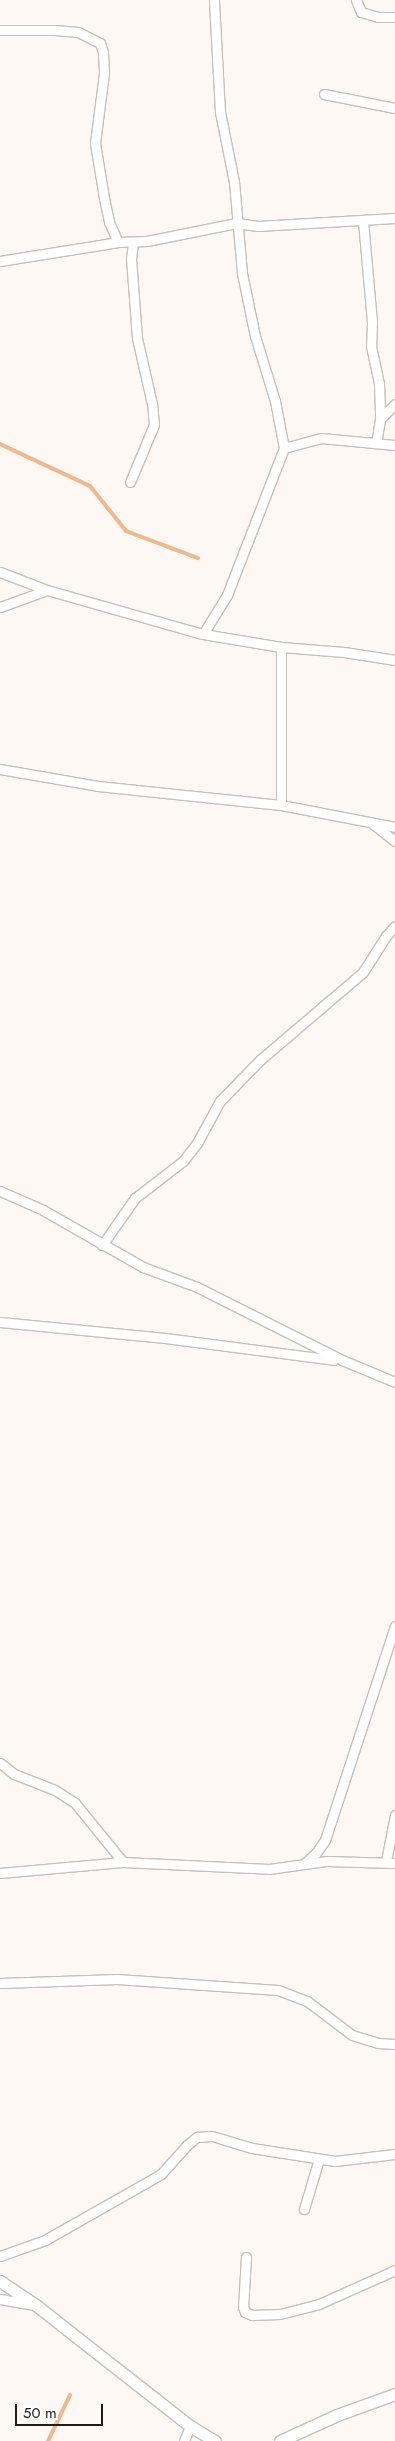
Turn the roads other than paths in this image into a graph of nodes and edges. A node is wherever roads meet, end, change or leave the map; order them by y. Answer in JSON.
{"nodes":[{"id":1,"x":214,"y":0,"type":"edge"},
{"id":2,"x":356,"y":0,"type":"edge"},
{"id":3,"x":395,"y":17,"type":"edge"},
{"id":4,"x":0,"y":30,"type":"edge"},
{"id":5,"x":324,"y":94,"type":"dead end"},
{"id":6,"x":395,"y":108,"type":"edge"},
{"id":7,"x":395,"y":218,"type":"edge"},
{"id":8,"x":363,"y":221,"type":"junction"},
{"id":9,"x":236,"y":223,"type":"junction"},
{"id":10,"x":118,"y":242,"type":"junction"},
{"id":11,"x":133,"y":242,"type":"junction"},
{"id":12,"x":0,"y":261,"type":"edge"},
{"id":13,"x":395,"y":404,"type":"edge"},
{"id":14,"x":380,"y":419,"type":"junction"},
{"id":15,"x":376,"y":443,"type":"junction"},
{"id":16,"x":395,"y":445,"type":"edge"},
{"id":17,"x":284,"y":448,"type":"junction"},
{"id":18,"x":130,"y":482,"type":"dead end"},
{"id":19,"x":0,"y":572,"type":"edge"},
{"id":20,"x":47,"y":590,"type":"junction"},
{"id":21,"x":0,"y":607,"type":"edge"},
{"id":22,"x":203,"y":634,"type":"junction"},
{"id":23,"x":281,"y":647,"type":"junction"},
{"id":24,"x":395,"y":660,"type":"edge"},
{"id":25,"x":0,"y":770,"type":"edge"},
{"id":26,"x":280,"y":805,"type":"junction"},
{"id":27,"x":370,"y":823,"type":"junction"},
{"id":28,"x":395,"y":827,"type":"edge"},
{"id":29,"x":395,"y":841,"type":"edge"},
{"id":30,"x":395,"y":926,"type":"edge"},
{"id":31,"x":0,"y":1191,"type":"edge"},
{"id":32,"x":102,"y":1245,"type":"junction"},
{"id":33,"x":0,"y":1322,"type":"edge"},
{"id":34,"x":342,"y":1360,"type":"junction"},
{"id":35,"x":395,"y":1382,"type":"edge"},
{"id":36,"x":395,"y":1626,"type":"edge"},
{"id":37,"x":0,"y":1763,"type":"edge"},
{"id":38,"x":395,"y":1815,"type":"edge"},
{"id":39,"x":123,"y":1862,"type":"junction"},
{"id":40,"x":391,"y":1862,"type":"edge"},
{"id":41,"x":304,"y":1864,"type":"junction"},
{"id":42,"x":0,"y":1874,"type":"edge"},
{"id":43,"x":0,"y":1984,"type":"edge"},
{"id":44,"x":395,"y":2044,"type":"edge"},
{"id":45,"x":395,"y":2154,"type":"edge"},
{"id":46,"x":319,"y":2159,"type":"junction"},
{"id":47,"x":304,"y":2209,"type":"dead end"},
{"id":48,"x":0,"y":2256,"type":"edge"},
{"id":49,"x":246,"y":2257,"type":"dead end"},
{"id":50,"x":395,"y":2270,"type":"edge"},
{"id":51,"x":0,"y":2281,"type":"edge"},
{"id":52,"x":0,"y":2299,"type":"edge"},
{"id":53,"x":37,"y":2306,"type":"junction"},
{"id":54,"x":395,"y":2394,"type":"edge"},
{"id":55,"x":190,"y":2426,"type":"junction"},
{"id":56,"x":184,"y":2441,"type":"edge"},
{"id":57,"x":215,"y":2441,"type":"edge"},
{"id":58,"x":280,"y":2441,"type":"edge"}],
"edges":[{"from":1,"to":9,"type":"street"},
{"from":2,"to":3,"type":"street"},
{"from":4,"to":10,"type":"street"},
{"from":5,"to":6,"type":"street"},
{"from":7,"to":8,"type":"street"},
{"from":8,"to":9,"type":"street"},
{"from":8,"to":14,"type":"street"},
{"from":9,"to":11,"type":"street"},
{"from":9,"to":17,"type":"street"},
{"from":10,"to":11,"type":"street"},
{"from":10,"to":12,"type":"street"},
{"from":11,"to":18,"type":"street"},
{"from":13,"to":14,"type":"street"},
{"from":14,"to":15,"type":"street"},
{"from":15,"to":16,"type":"street"},
{"from":15,"to":17,"type":"street"},
{"from":17,"to":22,"type":"street"},
{"from":19,"to":20,"type":"street"},
{"from":20,"to":21,"type":"street"},
{"from":20,"to":22,"type":"street"},
{"from":22,"to":23,"type":"street"},
{"from":23,"to":24,"type":"street"},
{"from":23,"to":26,"type":"street"},
{"from":25,"to":26,"type":"street"},
{"from":26,"to":27,"type":"street"},
{"from":27,"to":28,"type":"street"},
{"from":27,"to":29,"type":"street"},
{"from":30,"to":32,"type":"street"},
{"from":31,"to":32,"type":"street"},
{"from":32,"to":34,"type":"street"},
{"from":33,"to":34,"type":"street"},
{"from":34,"to":35,"type":"street"},
{"from":36,"to":41,"type":"street"},
{"from":37,"to":39,"type":"street"},
{"from":38,"to":40,"type":"street"},
{"from":39,"to":41,"type":"street"},
{"from":39,"to":42,"type":"street"},
{"from":40,"to":41,"type":"street"},
{"from":43,"to":44,"type":"street"},
{"from":45,"to":46,"type":"street"},
{"from":46,"to":47,"type":"street"},
{"from":46,"to":48,"type":"street"},
{"from":49,"to":50,"type":"street"},
{"from":51,"to":53,"type":"street"},
{"from":52,"to":53,"type":"street"},
{"from":53,"to":55,"type":"street"},
{"from":54,"to":58,"type":"street"},
{"from":55,"to":56,"type":"street"},
{"from":55,"to":57,"type":"street"}]}
